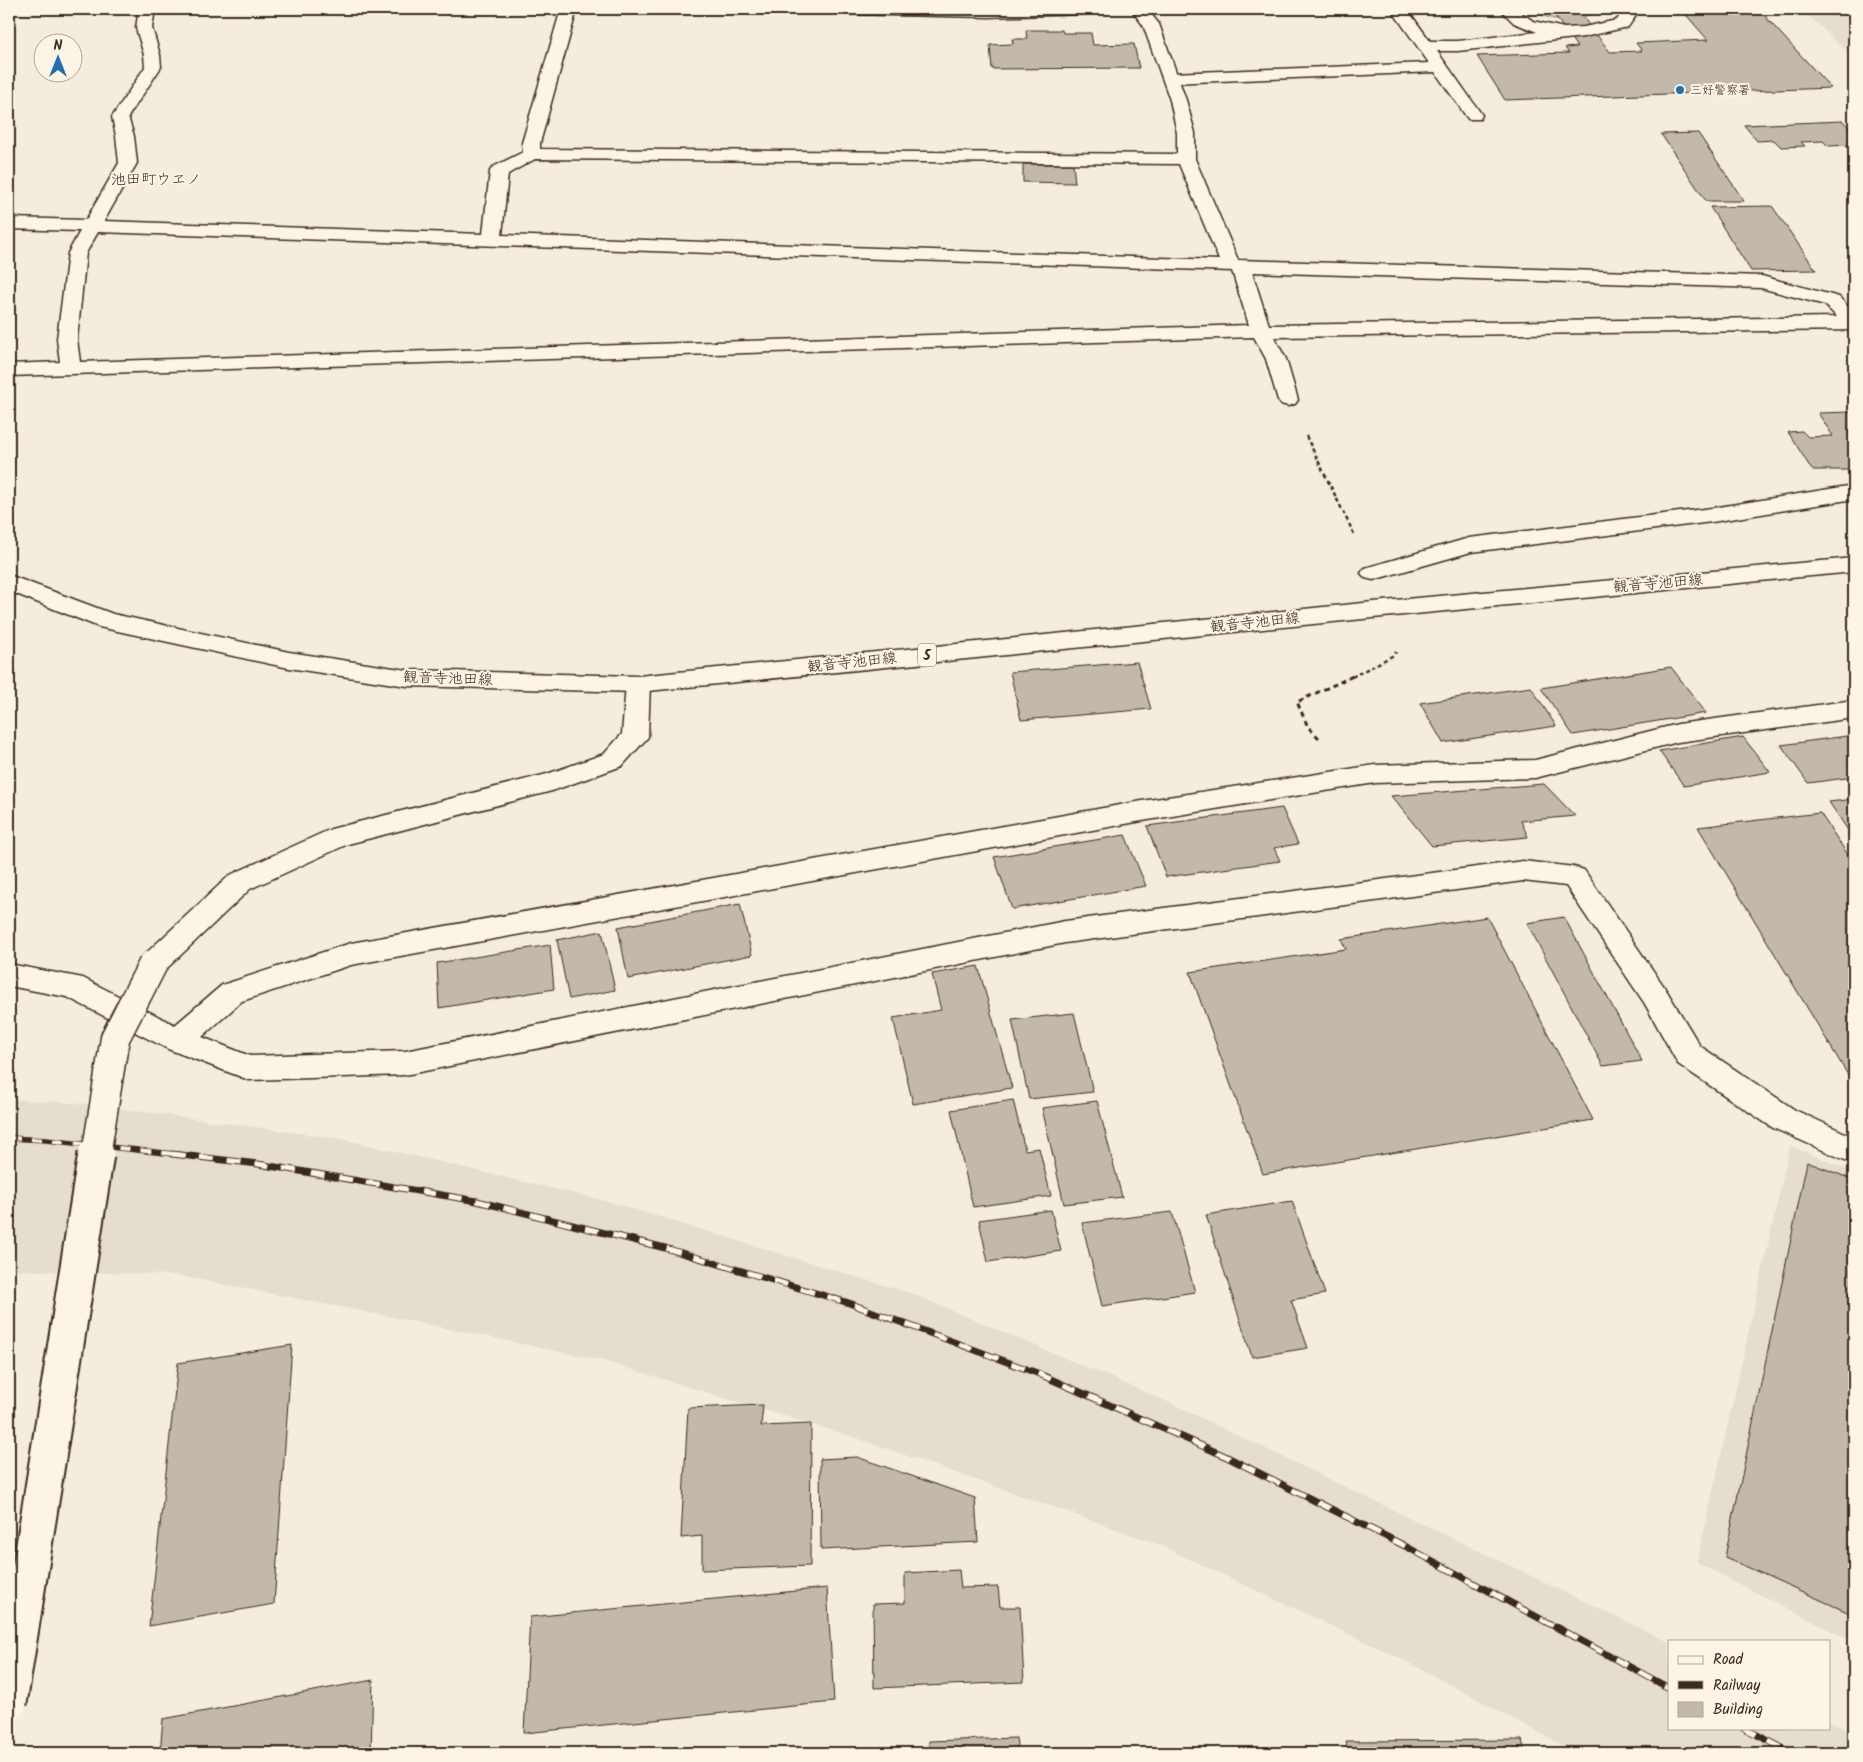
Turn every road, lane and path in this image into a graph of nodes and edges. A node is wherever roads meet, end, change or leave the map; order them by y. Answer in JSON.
{"nodes":[{"id":1,"x":147,"y":9,"type":"edge"},
{"id":2,"x":569,"y":9,"type":"edge"},
{"id":3,"x":844,"y":9,"type":"edge"},
{"id":4,"x":1083,"y":9,"type":"edge"},
{"id":5,"x":1139,"y":9,"type":"edge"},
{"id":6,"x":1399,"y":9,"type":"edge"},
{"id":7,"x":1508,"y":9,"type":"edge"},
{"id":8,"x":1625,"y":9,"type":"edge"},
{"id":9,"x":989,"y":10,"type":"edge"},
{"id":10,"x":1573,"y":33,"type":"junction"},
{"id":11,"x":1426,"y":46,"type":"junction"},
{"id":12,"x":1440,"y":67,"type":"junction"},
{"id":13,"x":1170,"y":78,"type":"junction"},
{"id":14,"x":1474,"y":115,"type":"dead end"},
{"id":15,"x":532,"y":154,"type":"junction"},
{"id":16,"x":1186,"y":159,"type":"junction"},
{"id":17,"x":9,"y":223,"type":"edge"},
{"id":18,"x":92,"y":225,"type":"junction"},
{"id":19,"x":492,"y":240,"type":"junction"},
{"id":20,"x":1236,"y":266,"type":"junction"},
{"id":21,"x":1853,"y":324,"type":"edge"},
{"id":22,"x":1261,"y":332,"type":"junction"},
{"id":23,"x":70,"y":368,"type":"junction"},
{"id":24,"x":9,"y":370,"type":"edge"},
{"id":25,"x":1288,"y":400,"type":"joint"},
{"id":26,"x":1854,"y":492,"type":"edge"},
{"id":27,"x":1854,"y":564,"type":"edge"},
{"id":28,"x":1374,"y":573,"type":"joint"},
{"id":29,"x":9,"y":583,"type":"edge"},
{"id":30,"x":1397,"y":647,"type":"dead end"},
{"id":31,"x":638,"y":684,"type":"junction"},
{"id":32,"x":1854,"y":709,"type":"edge"},
{"id":33,"x":1358,"y":777,"type":"junction"},
{"id":34,"x":9,"y":975,"type":"edge"},
{"id":35,"x":178,"y":1040,"type":"junction"},
{"id":36,"x":1854,"y":1151,"type":"edge"},
{"id":37,"x":9,"y":1703,"type":"edge"}],
"edges":[{"from":1,"to":18,"type":"main road"},
{"from":2,"to":15,"type":"main road"},
{"from":3,"to":9,"type":"main road"},
{"from":4,"to":9,"type":"main road"},
{"from":5,"to":13,"type":"main road"},
{"from":6,"to":11,"type":"main road"},
{"from":7,"to":10,"type":"main road"},
{"from":8,"to":10,"type":"main road"},
{"from":10,"to":11,"type":"main road"},
{"from":11,"to":12,"type":"main road"},
{"from":12,"to":13,"type":"main road"},
{"from":12,"to":14,"type":"main road"},
{"from":13,"to":16,"type":"main road"},
{"from":15,"to":16,"type":"main road"},
{"from":15,"to":19,"type":"main road"},
{"from":16,"to":20,"type":"main road"},
{"from":17,"to":18,"type":"main road"},
{"from":18,"to":19,"type":"main road"},
{"from":18,"to":23,"type":"main road"},
{"from":19,"to":20,"type":"main road"},
{"from":20,"to":21,"type":"main road"},
{"from":20,"to":22,"type":"main road"},
{"from":21,"to":22,"type":"main road"},
{"from":22,"to":23,"type":"main road"},
{"from":22,"to":25,"type":"main road"},
{"from":23,"to":24,"type":"main road"},
{"from":25,"to":28,"type":"path"},
{"from":26,"to":28,"type":"main road"},
{"from":27,"to":31,"type":"main road","name":"観音寺池田線","number":"5"},
{"from":29,"to":31,"type":"main road","name":"観音寺池田線","number":"5"},
{"from":30,"to":33,"type":"path"},
{"from":31,"to":37,"type":"main road","bridge":true},
{"from":32,"to":33,"type":"main road"},
{"from":33,"to":35,"type":"main road"},
{"from":34,"to":35,"type":"main road"},
{"from":35,"to":36,"type":"main road"}]}
